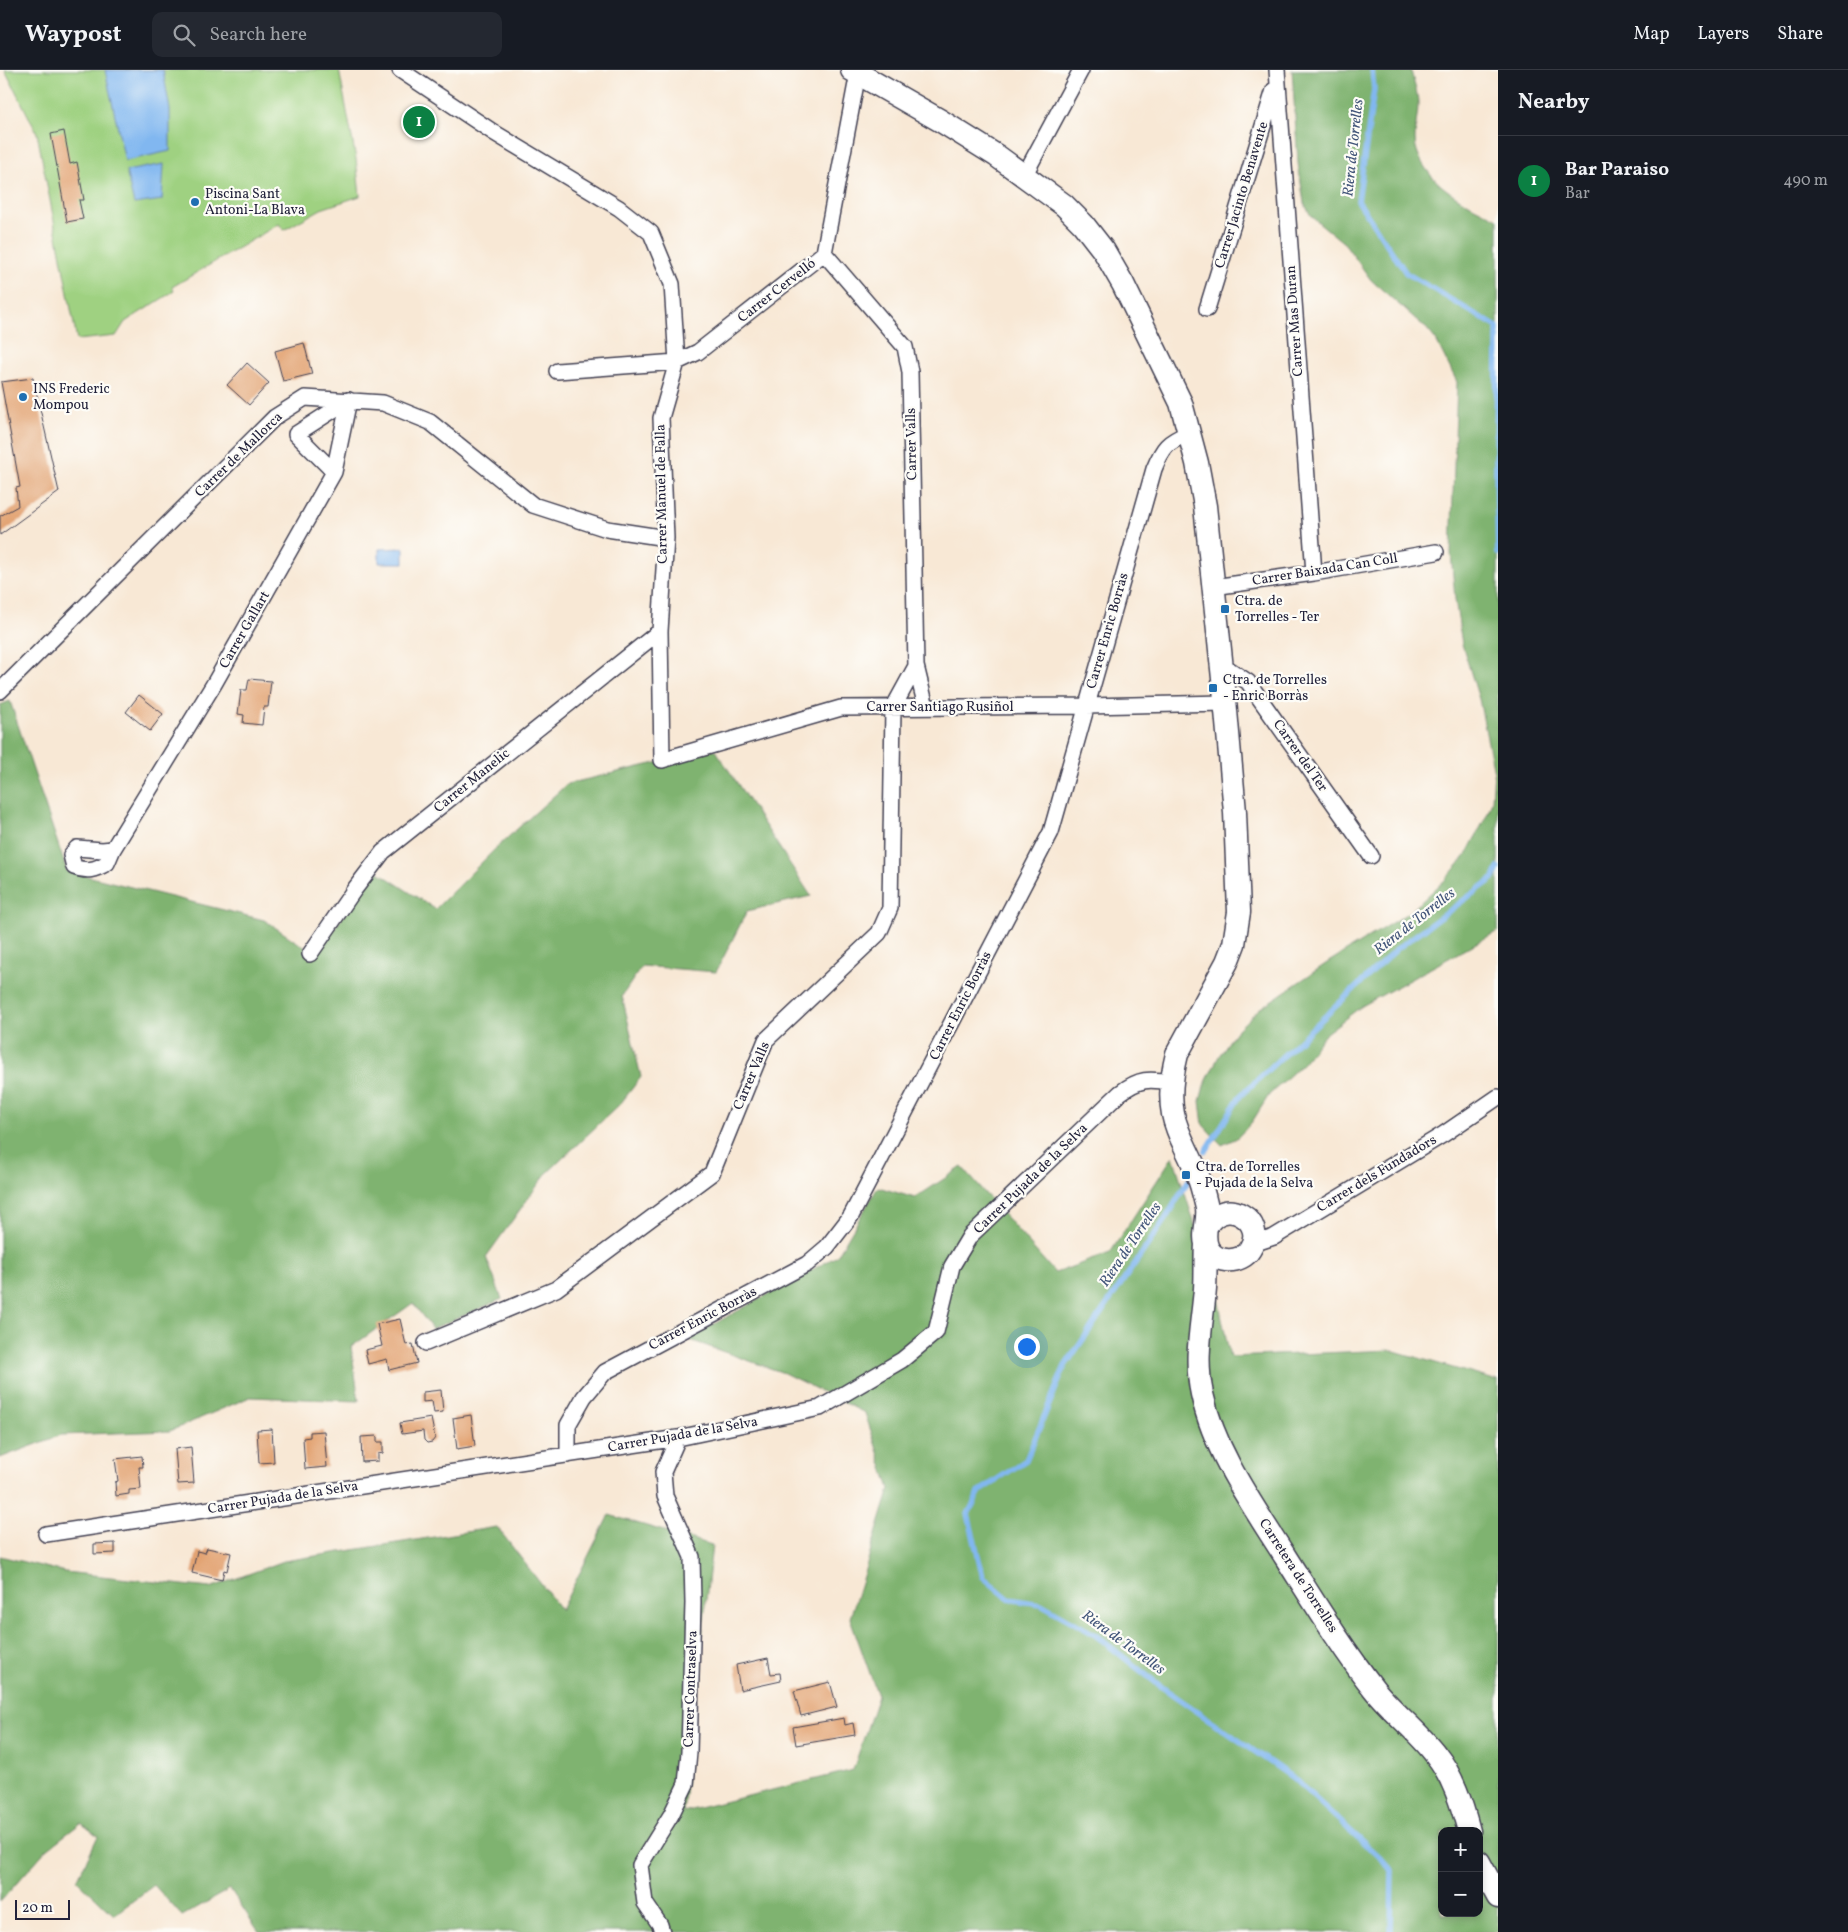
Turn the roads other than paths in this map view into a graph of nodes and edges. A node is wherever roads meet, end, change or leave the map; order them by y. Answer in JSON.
{"nodes":[{"id":1,"x":400,"y":70,"type":"edge"},
{"id":2,"x":1081,"y":70,"type":"edge"},
{"id":3,"x":855,"y":72,"type":"edge"},
{"id":4,"x":1277,"y":76,"type":"edge"},
{"id":5,"x":1024,"y":176,"type":"junction"},
{"id":6,"x":824,"y":253,"type":"junction"},
{"id":7,"x":1207,"y":310,"type":"dead end"},
{"id":8,"x":677,"y":362,"type":"junction"},
{"id":9,"x":557,"y":371,"type":"dead end"},
{"id":10,"x":349,"y":400,"type":"junction"},
{"id":11,"x":1189,"y":433,"type":"junction"},
{"id":12,"x":334,"y":472,"type":"junction"},
{"id":13,"x":666,"y":538,"type":"junction"},
{"id":14,"x":1436,"y":552,"type":"dead end"},
{"id":15,"x":1314,"y":573,"type":"junction"},
{"id":16,"x":1213,"y":587,"type":"junction"},
{"id":17,"x":660,"y":631,"type":"junction"},
{"id":18,"x":1221,"y":664,"type":"junction"},
{"id":19,"x":916,"y":666,"type":"junction"},
{"id":20,"x":0,"y":691,"type":"edge"},
{"id":21,"x":1225,"y":704,"type":"junction"},
{"id":22,"x":1086,"y":706,"type":"junction"},
{"id":23,"x":926,"y":707,"type":"junction"},
{"id":24,"x":893,"y":708,"type":"junction"},
{"id":25,"x":662,"y":760,"type":"joint"},
{"id":26,"x":113,"y":849,"type":"dead end"},
{"id":27,"x":1372,"y":856,"type":"dead end"},
{"id":28,"x":310,"y":954,"type":"dead end"},
{"id":29,"x":1172,"y":1082,"type":"junction"},
{"id":30,"x":1498,"y":1097,"type":"edge"},
{"id":31,"x":1196,"y":1171,"type":"junction"},
{"id":32,"x":1235,"y":1212,"type":"junction"},
{"id":33,"x":1207,"y":1235,"type":"junction"},
{"id":34,"x":1252,"y":1244,"type":"junction"},
{"id":35,"x":1230,"y":1260,"type":"junction"},
{"id":36,"x":1204,"y":1291,"type":"junction"},
{"id":37,"x":426,"y":1343,"type":"dead end"},
{"id":38,"x":678,"y":1438,"type":"junction"},
{"id":39,"x":568,"y":1455,"type":"junction"},
{"id":40,"x":46,"y":1534,"type":"dead end"},
{"id":41,"x":1468,"y":1827,"type":"edge"},
{"id":42,"x":1483,"y":1869,"type":"edge"},
{"id":43,"x":1498,"y":1897,"type":"edge"},
{"id":44,"x":662,"y":1932,"type":"edge"}],
"edges":[{"from":1,"to":8,"type":"street","name":"Carrer Manuel de Falla"},
{"from":2,"to":5,"type":"street"},
{"from":3,"to":5,"type":"main road"},
{"from":3,"to":6,"type":"street","name":"Carrer Cervelló"},
{"from":4,"to":7,"type":"street","name":"Carrer Jacinto Benavente"},
{"from":4,"to":15,"type":"street","name":"Carrer Mas Duran"},
{"from":5,"to":11,"type":"main road"},
{"from":6,"to":8,"type":"street","name":"Carrer Cervelló"},
{"from":6,"to":19,"type":"street","name":"Carrer Valls"},
{"from":8,"to":9,"type":"street"},
{"from":8,"to":13,"type":"street","name":"Carrer Manuel de Falla"},
{"from":10,"to":12,"type":"street","name":"Carrer Gallart"},
{"from":10,"to":12,"type":"street"},
{"from":10,"to":13,"type":"street","name":"Carrer de Mallorca"},
{"from":10,"to":20,"type":"street","name":"Carrer de Mallorca"},
{"from":11,"to":16,"type":"main road"},
{"from":11,"to":22,"type":"street","name":"Carrer Enric Borràs"},
{"from":12,"to":26,"type":"street","name":"Carrer Gallart"},
{"from":13,"to":17,"type":"street","name":"Carrer Manuel de Falla"},
{"from":14,"to":15,"type":"street","name":"Carrer Baixada Can Coll"},
{"from":15,"to":16,"type":"street","name":"Carrer Baixada Can Coll"},
{"from":16,"to":18,"type":"main road"},
{"from":17,"to":25,"type":"street","name":"Carrer Manuel de Falla"},
{"from":17,"to":28,"type":"street","name":"Carrer Manelic"},
{"from":18,"to":21,"type":"main road"},
{"from":18,"to":27,"type":"street","name":"Carrer del Ter"},
{"from":19,"to":23,"type":"street","name":"Carrer Valls"},
{"from":19,"to":24,"type":"street","name":"Carrer Valls"},
{"from":21,"to":22,"type":"street","name":"Carrer Santiago Rusiñol"},
{"from":21,"to":29,"type":"main road"},
{"from":22,"to":23,"type":"street","name":"Carrer Santiago Rusiñol"},
{"from":22,"to":39,"type":"street","name":"Carrer Enric Borràs"},
{"from":23,"to":24,"type":"street","name":"Carrer Santiago Rusiñol"},
{"from":24,"to":25,"type":"street","name":"Carrer Santiago Rusiñol"},
{"from":24,"to":37,"type":"street","name":"Carrer Valls"},
{"from":29,"to":31,"type":"main road"},
{"from":29,"to":38,"type":"street","name":"Carrer Pujada de la Selva"},
{"from":30,"to":34,"type":"street","name":"Carrer dels Fundadors"},
{"from":31,"to":32,"type":"main road"},
{"from":31,"to":33,"type":"main road","name":"Carretera de Torrelles"},
{"from":32,"to":33,"type":"main road"},
{"from":32,"to":34,"type":"main road"},
{"from":33,"to":35,"type":"main road"},
{"from":33,"to":36,"type":"main road","name":"Carretera de Torrelles"},
{"from":34,"to":35,"type":"main road"},
{"from":35,"to":36,"type":"main road"},
{"from":36,"to":41,"type":"main road","name":"Carretera de Torrelles"},
{"from":38,"to":39,"type":"street","name":"Carrer Pujada de la Selva"},
{"from":38,"to":44,"type":"street","name":"Carrer Contraselva"},
{"from":39,"to":40,"type":"street","name":"Carrer Pujada de la Selva"},
{"from":42,"to":43,"type":"main road"}]}
